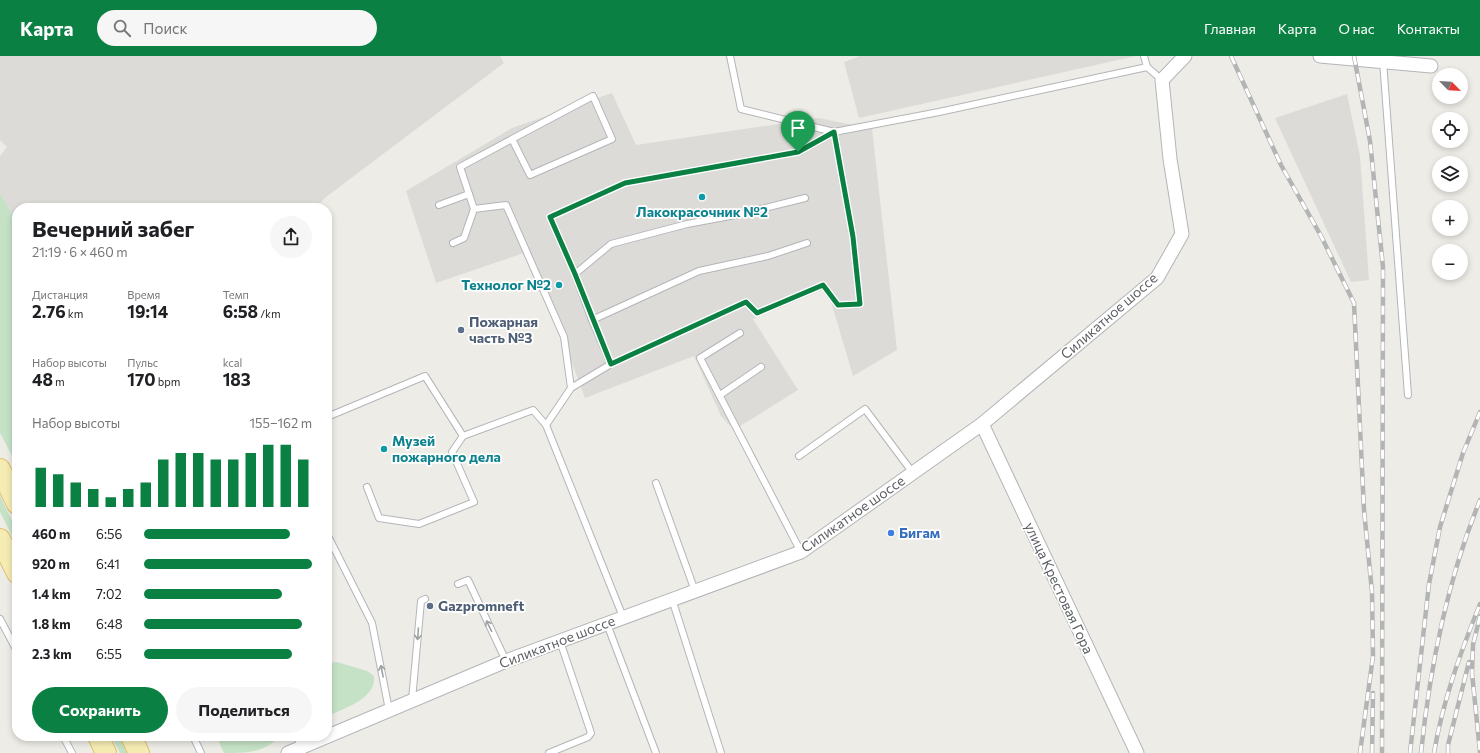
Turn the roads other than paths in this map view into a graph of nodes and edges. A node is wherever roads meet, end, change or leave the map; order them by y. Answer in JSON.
{"nodes":[{"id":1,"x":730,"y":56,"type":"edge"},
{"id":2,"x":1144,"y":56,"type":"edge"},
{"id":3,"x":1185,"y":56,"type":"edge"},
{"id":4,"x":1320,"y":56,"type":"edge"},
{"id":5,"x":1383,"y":61,"type":"junction"},
{"id":6,"x":1431,"y":66,"type":"dead end"},
{"id":7,"x":1147,"y":67,"type":"junction"},
{"id":8,"x":1162,"y":80,"type":"junction"},
{"id":9,"x":834,"y":132,"type":"junction"},
{"id":10,"x":512,"y":139,"type":"junction"},
{"id":11,"x":469,"y":194,"type":"junction"},
{"id":12,"x":805,"y":198,"type":"dead end"},
{"id":13,"x":439,"y":205,"type":"dead end"},
{"id":14,"x":474,"y":209,"type":"junction"},
{"id":15,"x":453,"y":243,"type":"dead end"},
{"id":16,"x":807,"y":243,"type":"dead end"},
{"id":17,"x":575,"y":274,"type":"junction"},
{"id":18,"x":592,"y":320,"type":"junction"},
{"id":19,"x":740,"y":333,"type":"dead end"},
{"id":20,"x":611,"y":364,"type":"junction"},
{"id":21,"x":761,"y":367,"type":"dead end"},
{"id":22,"x":571,"y":388,"type":"junction"},
{"id":23,"x":720,"y":395,"type":"junction"},
{"id":24,"x":1408,"y":395,"type":"dead end"},
{"id":25,"x":332,"y":415,"type":"edge"},
{"id":26,"x":982,"y":424,"type":"junction"},
{"id":27,"x":546,"y":425,"type":"junction"},
{"id":28,"x":463,"y":436,"type":"junction"},
{"id":29,"x":799,"y":456,"type":"dead end"},
{"id":30,"x":0,"y":470,"type":"edge"},
{"id":31,"x":913,"y":473,"type":"junction"},
{"id":32,"x":656,"y":483,"type":"dead end"},
{"id":33,"x":367,"y":487,"type":"dead end"},
{"id":34,"x":12,"y":494,"type":"edge"},
{"id":35,"x":0,"y":539,"type":"edge"},
{"id":36,"x":332,"y":544,"type":"edge"},
{"id":37,"x":801,"y":552,"type":"junction"},
{"id":38,"x":12,"y":564,"type":"edge"},
{"id":39,"x":458,"y":584,"type":"dead end"},
{"id":40,"x":695,"y":591,"type":"junction"},
{"id":41,"x":425,"y":598,"type":"dead end"},
{"id":42,"x":672,"y":600,"type":"junction"},
{"id":43,"x":623,"y":618,"type":"junction"},
{"id":44,"x":0,"y":619,"type":"edge"},
{"id":45,"x":607,"y":624,"type":"junction"},
{"id":46,"x":560,"y":641,"type":"junction"},
{"id":47,"x":12,"y":642,"type":"edge"},
{"id":48,"x":506,"y":661,"type":"junction"},
{"id":49,"x":412,"y":700,"type":"junction"},
{"id":50,"x":389,"y":710,"type":"junction"},
{"id":51,"x":332,"y":734,"type":"edge"},
{"id":52,"x":66,"y":741,"type":"edge"},
{"id":53,"x":100,"y":741,"type":"edge"},
{"id":54,"x":133,"y":741,"type":"edge"},
{"id":55,"x":195,"y":741,"type":"edge"},
{"id":56,"x":314,"y":741,"type":"edge"},
{"id":57,"x":297,"y":748,"type":"edge"},
{"id":58,"x":72,"y":753,"type":"edge"},
{"id":59,"x":106,"y":753,"type":"edge"},
{"id":60,"x":139,"y":753,"type":"edge"},
{"id":61,"x":201,"y":753,"type":"edge"},
{"id":62,"x":549,"y":753,"type":"edge"},
{"id":63,"x":656,"y":753,"type":"edge"},
{"id":64,"x":721,"y":753,"type":"edge"},
{"id":65,"x":1137,"y":753,"type":"edge"}],
"edges":[{"from":1,"to":9,"type":"lane"},
{"from":2,"to":7,"type":"lane"},
{"from":3,"to":8,"type":"street"},
{"from":4,"to":5,"type":"street"},
{"from":5,"to":6,"type":"street"},
{"from":5,"to":24,"type":"lane"},
{"from":7,"to":8,"type":"lane"},
{"from":7,"to":9,"type":"lane"},
{"from":8,"to":26,"type":"street","name":"Силикатное шоссе"},
{"from":9,"to":17,"type":"lane"},
{"from":9,"to":20,"type":"lane"},
{"from":10,"to":10,"type":"lane"},
{"from":10,"to":11,"type":"lane"},
{"from":11,"to":13,"type":"lane"},
{"from":11,"to":14,"type":"lane"},
{"from":12,"to":17,"type":"lane"},
{"from":14,"to":15,"type":"lane"},
{"from":14,"to":22,"type":"lane"},
{"from":16,"to":18,"type":"lane"},
{"from":17,"to":18,"type":"lane"},
{"from":18,"to":20,"type":"lane"},
{"from":19,"to":23,"type":"lane"},
{"from":20,"to":22,"type":"lane"},
{"from":21,"to":23,"type":"lane"},
{"from":22,"to":27,"type":"lane"},
{"from":23,"to":37,"type":"lane"},
{"from":25,"to":28,"type":"lane"},
{"from":26,"to":31,"type":"street","name":"Силикатное шоссе"},
{"from":26,"to":65,"type":"street","name":"улица Крестовая Гора"},
{"from":27,"to":28,"type":"lane"},
{"from":27,"to":43,"type":"lane"},
{"from":28,"to":33,"type":"lane"},
{"from":29,"to":31,"type":"lane"},
{"from":30,"to":34,"type":"main road"},
{"from":31,"to":37,"type":"street","name":"Силикатное шоссе"},
{"from":32,"to":40,"type":"lane"},
{"from":35,"to":38,"type":"main road"},
{"from":50,"to":36,"type":"lane","one_way":true},
{"from":37,"to":40,"type":"street","name":"Силикатное шоссе"},
{"from":48,"to":39,"type":"lane","one_way":true},
{"from":40,"to":42,"type":"street","name":"Силикатное шоссе"},
{"from":41,"to":49,"type":"lane","one_way":true},
{"from":42,"to":43,"type":"street","name":"Силикатное шоссе"},
{"from":42,"to":64,"type":"lane"},
{"from":43,"to":45,"type":"street","name":"Силикатное шоссе"},
{"from":44,"to":47,"type":"lane"},
{"from":45,"to":46,"type":"street","name":"Силикатное шоссе"},
{"from":45,"to":63,"type":"lane"},
{"from":46,"to":48,"type":"street","name":"Силикатное шоссе"},
{"from":46,"to":62,"type":"lane"},
{"from":48,"to":49,"type":"street","name":"Силикатное шоссе"},
{"from":49,"to":50,"type":"street","name":"Силикатное шоссе"},
{"from":50,"to":51,"type":"street","name":"Силикатное шоссе"},
{"from":52,"to":58,"type":"lane"},
{"from":53,"to":59,"type":"main road"},
{"from":54,"to":60,"type":"main road"},
{"from":55,"to":61,"type":"lane"},
{"from":56,"to":57,"type":"street","name":"Силикатное шоссе"}]}
